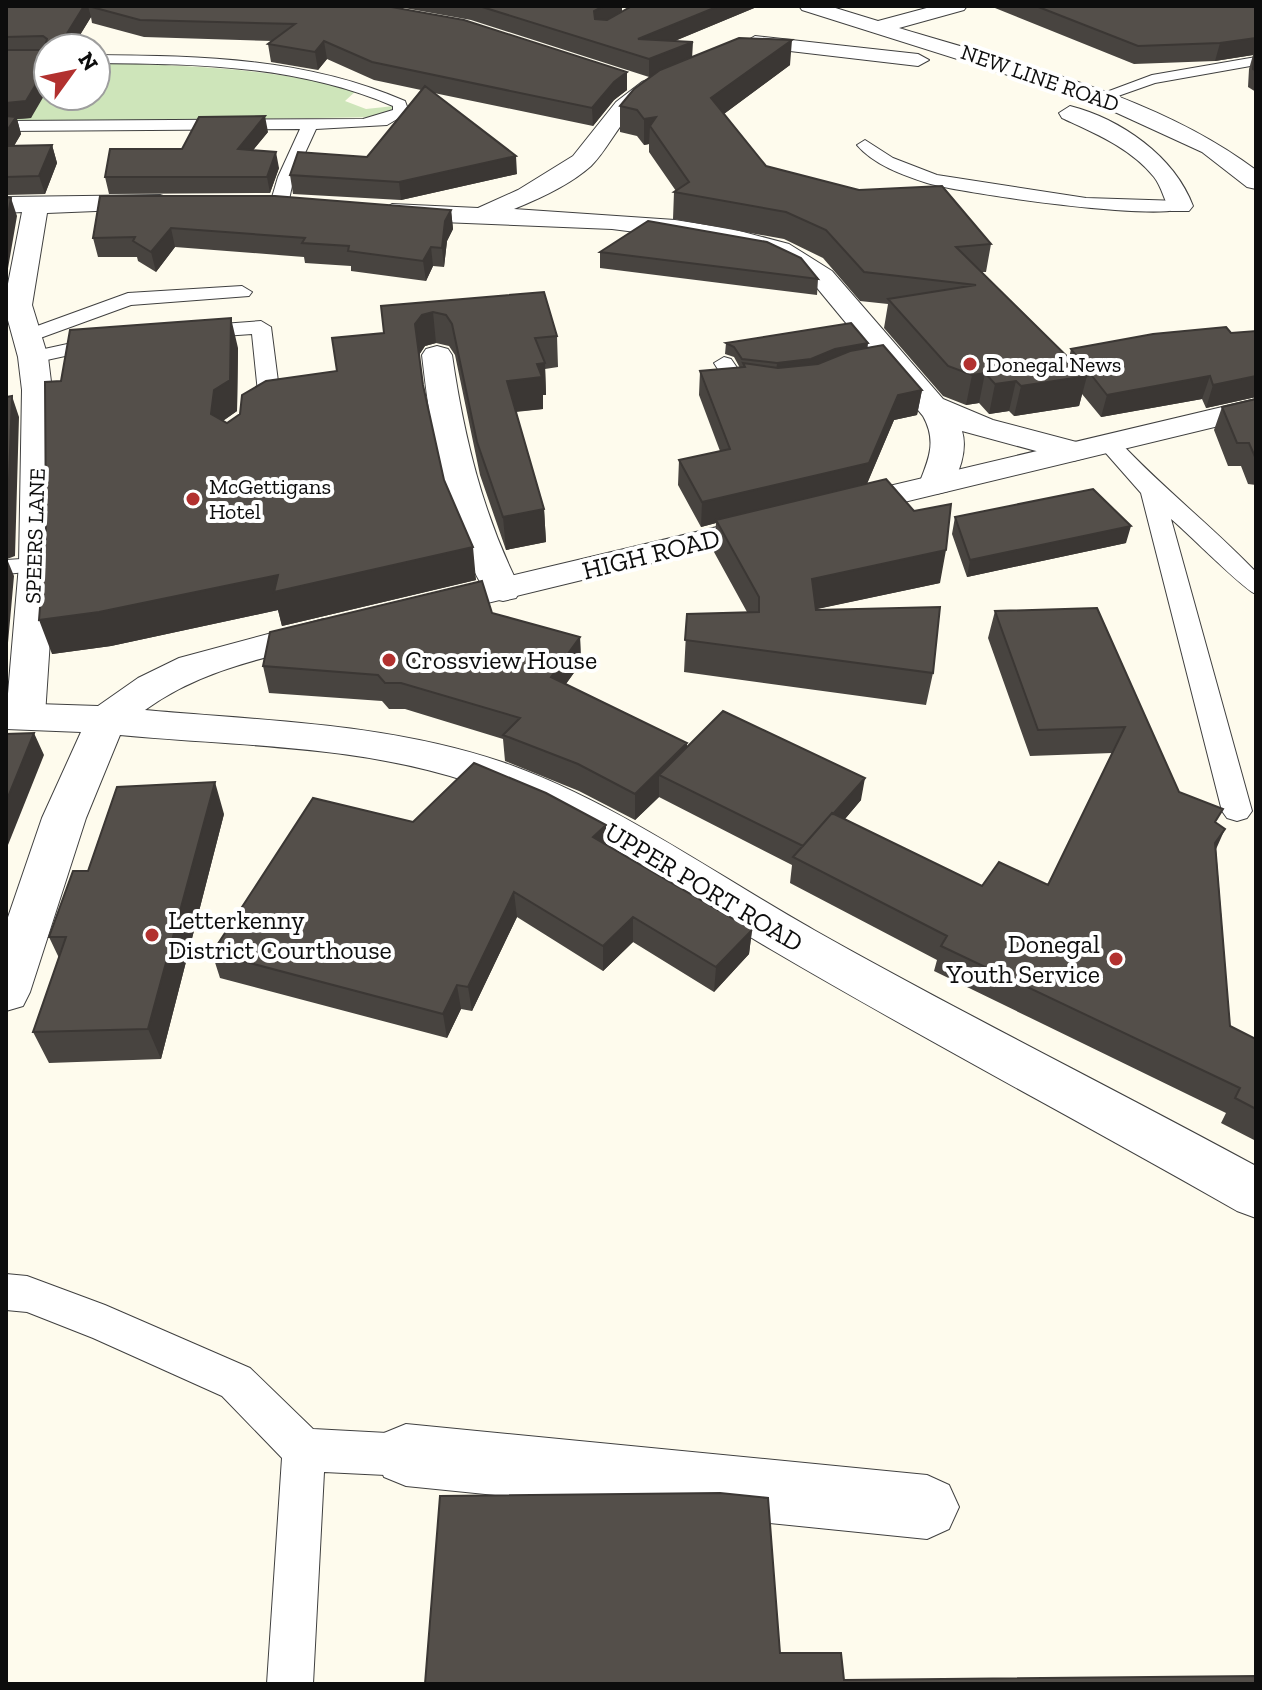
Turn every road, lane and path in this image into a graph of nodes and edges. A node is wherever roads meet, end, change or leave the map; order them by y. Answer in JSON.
{"nodes":[{"id":1,"x":957,"y":6,"type":"edge"},
{"id":2,"x":820,"y":9,"type":"edge"},
{"id":3,"x":882,"y":26,"type":"junction"},
{"id":4,"x":112,"y":60,"type":"edge"},
{"id":5,"x":1256,"y":61,"type":"edge"},
{"id":6,"x":687,"y":70,"type":"edge"},
{"id":7,"x":1256,"y":75,"type":"edge"},
{"id":8,"x":622,"y":77,"type":"edge"},
{"id":9,"x":650,"y":87,"type":"junction"},
{"id":10,"x":1177,"y":92,"type":"dead end"},
{"id":11,"x":1101,"y":97,"type":"junction"},
{"id":12,"x":1153,"y":98,"type":"dead end"},
{"id":13,"x":1128,"y":108,"type":"junction"},
{"id":14,"x":310,"y":125,"type":"junction"},
{"id":15,"x":6,"y":126,"type":"edge"},
{"id":16,"x":865,"y":145,"type":"dead end"},
{"id":17,"x":594,"y":180,"type":"junction"},
{"id":18,"x":1256,"y":182,"type":"edge"},
{"id":19,"x":39,"y":204,"type":"junction"},
{"id":20,"x":188,"y":204,"type":"edge"},
{"id":21,"x":249,"y":204,"type":"edge"},
{"id":22,"x":279,"y":204,"type":"junction"},
{"id":23,"x":6,"y":205,"type":"edge"},
{"id":24,"x":308,"y":206,"type":"edge"},
{"id":25,"x":1180,"y":206,"type":"joint"},
{"id":26,"x":366,"y":210,"type":"edge"},
{"id":27,"x":475,"y":216,"type":"junction"},
{"id":28,"x":646,"y":225,"type":"junction"},
{"id":29,"x":17,"y":257,"type":"edge"},
{"id":30,"x":242,"y":292,"type":"dead end"},
{"id":31,"x":12,"y":305,"type":"edge"},
{"id":32,"x":173,"y":333,"type":"edge"},
{"id":33,"x":129,"y":336,"type":"edge"},
{"id":34,"x":29,"y":347,"type":"junction"},
{"id":35,"x":437,"y":355,"type":"edge"},
{"id":36,"x":724,"y":363,"type":"dead end"},
{"id":37,"x":789,"y":382,"type":"edge"},
{"id":38,"x":930,"y":405,"type":"junction"},
{"id":39,"x":1256,"y":408,"type":"edge"},
{"id":40,"x":235,"y":422,"type":"edge"},
{"id":41,"x":1108,"y":443,"type":"junction"},
{"id":42,"x":1073,"y":451,"type":"junction"},
{"id":43,"x":936,"y":484,"type":"junction"},
{"id":44,"x":1152,"y":491,"type":"junction"},
{"id":45,"x":22,"y":566,"type":"edge"},
{"id":46,"x":1256,"y":586,"type":"edge"},
{"id":47,"x":503,"y":590,"type":"junction"},
{"id":48,"x":401,"y":613,"type":"edge"},
{"id":49,"x":356,"y":624,"type":"edge"},
{"id":50,"x":16,"y":716,"type":"edge"},
{"id":51,"x":106,"y":720,"type":"junction"},
{"id":52,"x":1237,"y":811,"type":"dead end"},
{"id":53,"x":6,"y":992,"type":"edge"},
{"id":54,"x":1256,"y":1194,"type":"edge"},
{"id":55,"x":6,"y":1292,"type":"edge"},
{"id":56,"x":304,"y":1450,"type":"junction"},
{"id":57,"x":406,"y":1455,"type":"joint"},
{"id":58,"x":927,"y":1507,"type":"dead end"},
{"id":59,"x":290,"y":1684,"type":"edge"}],
"edges":[{"from":1,"to":3,"type":"street"},
{"from":2,"to":3,"type":"street","name":"NEW LINE ROAD"},
{"from":2,"to":25,"type":"street"},
{"from":3,"to":11,"type":"street","name":"NEW LINE ROAD"},
{"from":4,"to":14,"type":"lane"},
{"from":5,"to":11,"type":"lane"},
{"from":6,"to":9,"type":"street"},
{"from":7,"to":10,"type":"lane"},
{"from":8,"to":9,"type":"street"},
{"from":9,"to":17,"type":"street"},
{"from":11,"to":13,"type":"street","name":"NEW LINE ROAD"},
{"from":12,"to":13,"type":"lane"},
{"from":13,"to":18,"type":"street","name":"NEW LINE ROAD"},
{"from":14,"to":15,"type":"lane"},
{"from":14,"to":22,"type":"lane"},
{"from":16,"to":25,"type":"lane"},
{"from":17,"to":27,"type":"street"},
{"from":17,"to":28,"type":"street"},
{"from":19,"to":20,"type":"street"},
{"from":19,"to":23,"type":"street"},
{"from":19,"to":29,"type":"street"},
{"from":21,"to":22,"type":"street"},
{"from":22,"to":24,"type":"street"},
{"from":26,"to":27,"type":"street"},
{"from":27,"to":28,"type":"street"},
{"from":28,"to":38,"type":"street"},
{"from":29,"to":31,"type":"street"},
{"from":30,"to":34,"type":"lane"},
{"from":31,"to":34,"type":"street","name":"SPEERS LANE"},
{"from":32,"to":40,"type":"lane"},
{"from":33,"to":34,"type":"lane"},
{"from":34,"to":45,"type":"street","name":"SPEERS LANE"},
{"from":35,"to":47,"type":"street"},
{"from":36,"to":37,"type":"lane"},
{"from":38,"to":42,"type":"street"},
{"from":38,"to":43,"type":"street"},
{"from":39,"to":41,"type":"street","name":"HIGH ROAD"},
{"from":41,"to":42,"type":"street","name":"HIGH ROAD"},
{"from":41,"to":44,"type":"lane"},
{"from":42,"to":43,"type":"street","name":"HIGH ROAD"},
{"from":43,"to":47,"type":"street","name":"HIGH ROAD"},
{"from":44,"to":46,"type":"lane"},
{"from":44,"to":52,"type":"lane"},
{"from":45,"to":50,"type":"street","name":"SPEERS LANE"},
{"from":47,"to":48,"type":"street","name":"HIGH ROAD"},
{"from":49,"to":51,"type":"street"},
{"from":50,"to":51,"type":"street","name":"UPPER PORT ROAD"},
{"from":51,"to":53,"type":"street"},
{"from":51,"to":54,"type":"street","name":"UPPER PORT ROAD"},
{"from":55,"to":56,"type":"lane"},
{"from":56,"to":57,"type":"lane"},
{"from":56,"to":59,"type":"lane"},
{"from":57,"to":58,"type":"street"}]}
